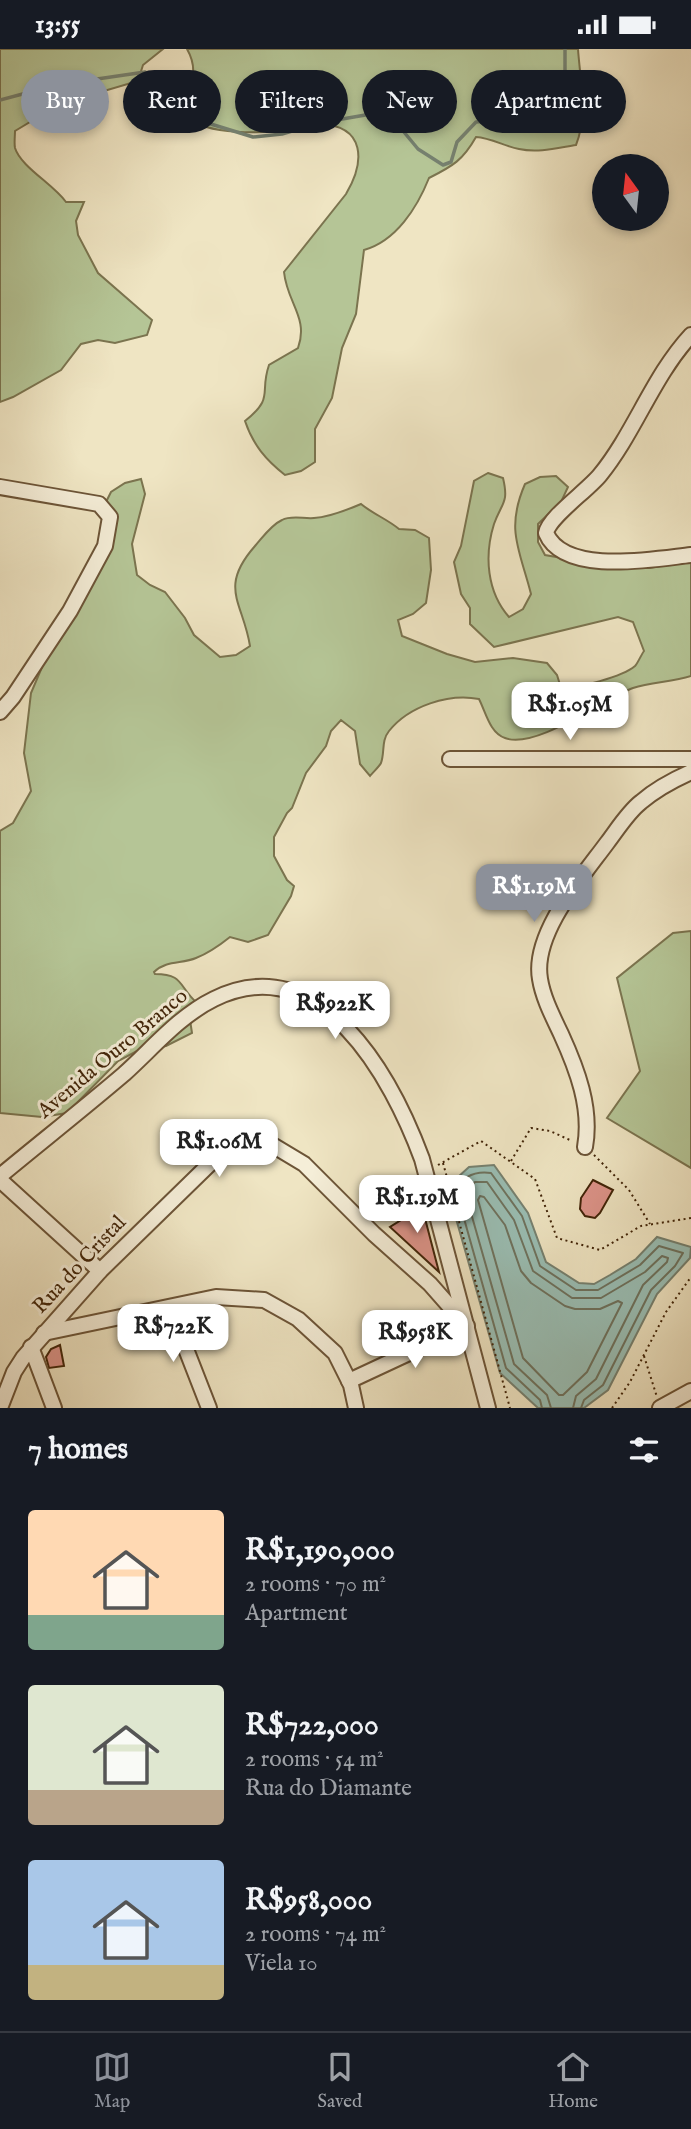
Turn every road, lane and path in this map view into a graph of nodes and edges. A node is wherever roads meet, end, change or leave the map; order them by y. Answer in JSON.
{"nodes":[{"id":1,"x":691,"y":335,"type":"edge"},
{"id":2,"x":0,"y":487,"type":"edge"},
{"id":3,"x":691,"y":555,"type":"edge"},
{"id":4,"x":0,"y":712,"type":"edge"},
{"id":5,"x":450,"y":759,"type":"dead end"},
{"id":6,"x":691,"y":759,"type":"edge"},
{"id":7,"x":691,"y":772,"type":"edge"},
{"id":8,"x":585,"y":1147,"type":"junction"},
{"id":9,"x":510,"y":1162,"type":"junction"},
{"id":10,"x":0,"y":1178,"type":"edge"},
{"id":11,"x":691,"y":1218,"type":"edge"},
{"id":12,"x":650,"y":1224,"type":"junction"},
{"id":13,"x":100,"y":1271,"type":"junction"},
{"id":14,"x":691,"y":1277,"type":"edge"},
{"id":15,"x":170,"y":1308,"type":"junction"},
{"id":16,"x":467,"y":1326,"type":"junction"},
{"id":17,"x":44,"y":1333,"type":"junction"},
{"id":18,"x":31,"y":1347,"type":"junction"},
{"id":19,"x":644,"y":1356,"type":"junction"},
{"id":20,"x":349,"y":1381,"type":"junction"},
{"id":21,"x":691,"y":1391,"type":"edge"},
{"id":22,"x":1,"y":1408,"type":"edge"},
{"id":23,"x":54,"y":1408,"type":"edge"},
{"id":24,"x":209,"y":1408,"type":"edge"},
{"id":25,"x":356,"y":1408,"type":"edge"},
{"id":26,"x":488,"y":1408,"type":"edge"},
{"id":27,"x":510,"y":1408,"type":"edge"},
{"id":28,"x":612,"y":1408,"type":"edge"},
{"id":29,"x":660,"y":1408,"type":"edge"}],
"edges":[{"from":1,"to":3,"type":"street"},
{"from":2,"to":4,"type":"street"},
{"from":5,"to":6,"type":"street"},
{"from":7,"to":8,"type":"street"},
{"from":8,"to":9,"type":"path"},
{"from":8,"to":12,"type":"path"},
{"from":9,"to":12,"type":"path"},
{"from":9,"to":27,"type":"path"},
{"from":10,"to":13,"type":"street"},
{"from":10,"to":16,"type":"street","name":"Avenida Ouro Branco"},
{"from":11,"to":12,"type":"path"},
{"from":13,"to":16,"type":"street","name":"Rua do Cristal"},
{"from":13,"to":17,"type":"street","name":"Rua do Cristal"},
{"from":14,"to":19,"type":"path"},
{"from":15,"to":17,"type":"street"},
{"from":15,"to":20,"type":"street"},
{"from":15,"to":24,"type":"street"},
{"from":16,"to":20,"type":"street"},
{"from":16,"to":26,"type":"street","name":"Avenida Ouro Branco"},
{"from":17,"to":18,"type":"street","name":"Rua do Cristal"},
{"from":18,"to":22,"type":"street","name":"Rua do Cristal"},
{"from":18,"to":23,"type":"street"},
{"from":19,"to":28,"type":"path"},
{"from":19,"to":29,"type":"path"},
{"from":20,"to":25,"type":"street"},
{"from":21,"to":29,"type":"street"}]}
